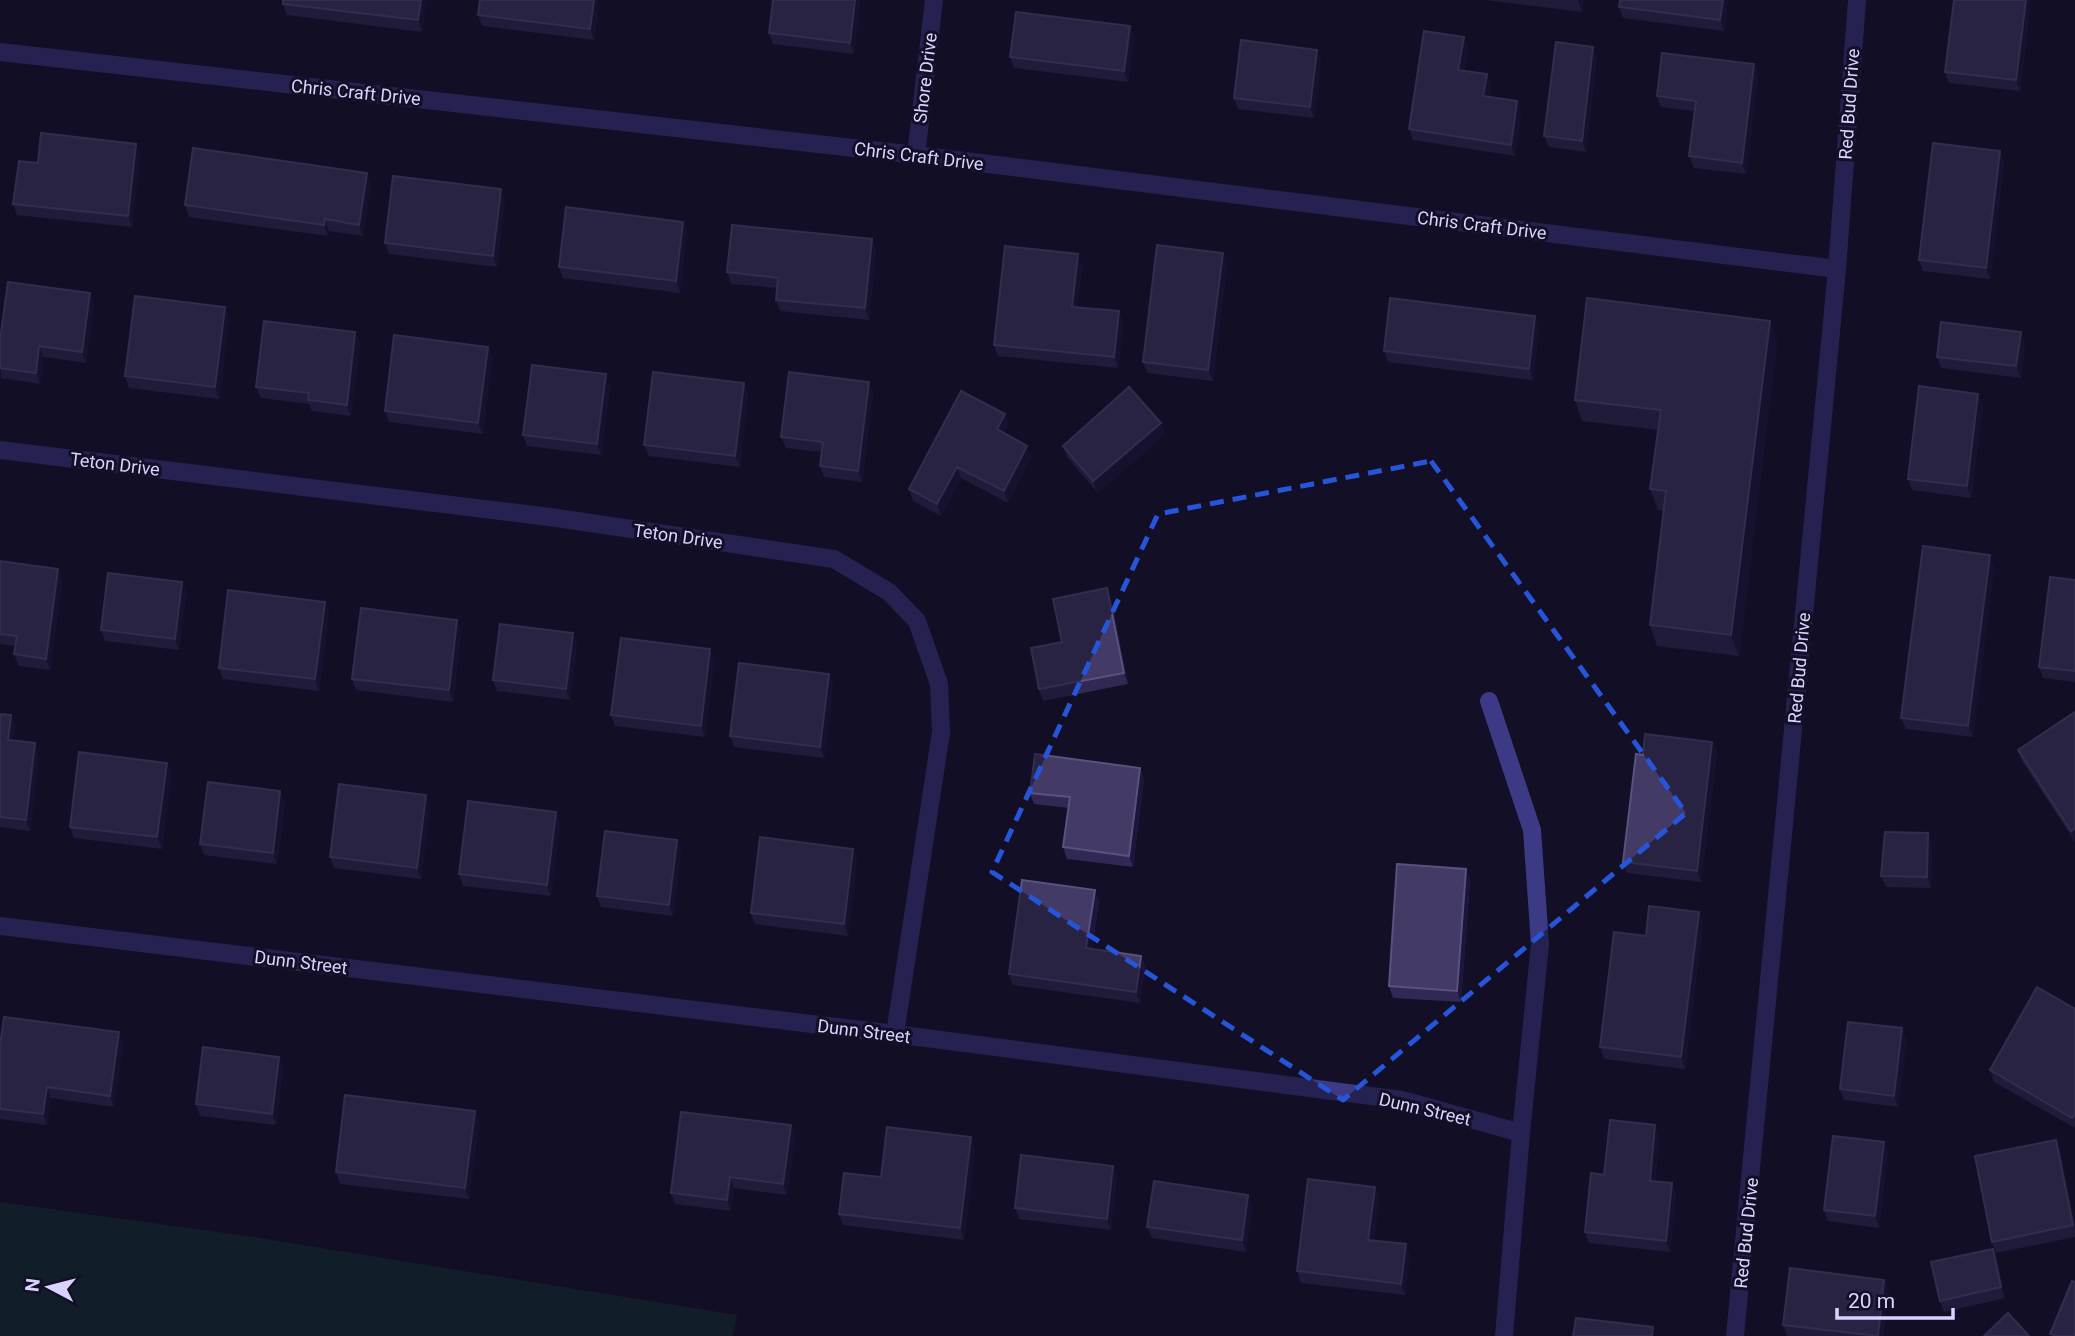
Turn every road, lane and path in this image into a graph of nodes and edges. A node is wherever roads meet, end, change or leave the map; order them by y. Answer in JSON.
{"nodes":[{"id":1,"x":934,"y":0,"type":"edge"},
{"id":2,"x":1857,"y":0,"type":"edge"},
{"id":3,"x":0,"y":52,"type":"edge"},
{"id":4,"x":916,"y":155,"type":"junction"},
{"id":5,"x":1837,"y":269,"type":"junction"},
{"id":6,"x":0,"y":450,"type":"edge"},
{"id":7,"x":1489,"y":701,"type":"dead end"},
{"id":8,"x":0,"y":926,"type":"edge"},
{"id":9,"x":895,"y":1034,"type":"junction"},
{"id":10,"x":1521,"y":1133,"type":"junction"},
{"id":11,"x":1504,"y":1336,"type":"edge"},
{"id":12,"x":1735,"y":1336,"type":"edge"}],
"edges":[{"from":1,"to":4,"type":"street","name":"Shore Drive"},
{"from":2,"to":5,"type":"street","name":"Red Bud Drive"},
{"from":3,"to":4,"type":"street","name":"Chris Craft Drive"},
{"from":4,"to":5,"type":"street","name":"Chris Craft Drive"},
{"from":5,"to":12,"type":"street","name":"Red Bud Drive"},
{"from":6,"to":9,"type":"street","name":"Teton Drive"},
{"from":7,"to":10,"type":"street"},
{"from":8,"to":9,"type":"street","name":"Dunn Street"},
{"from":9,"to":10,"type":"street","name":"Dunn Street"},
{"from":10,"to":11,"type":"street"}]}
